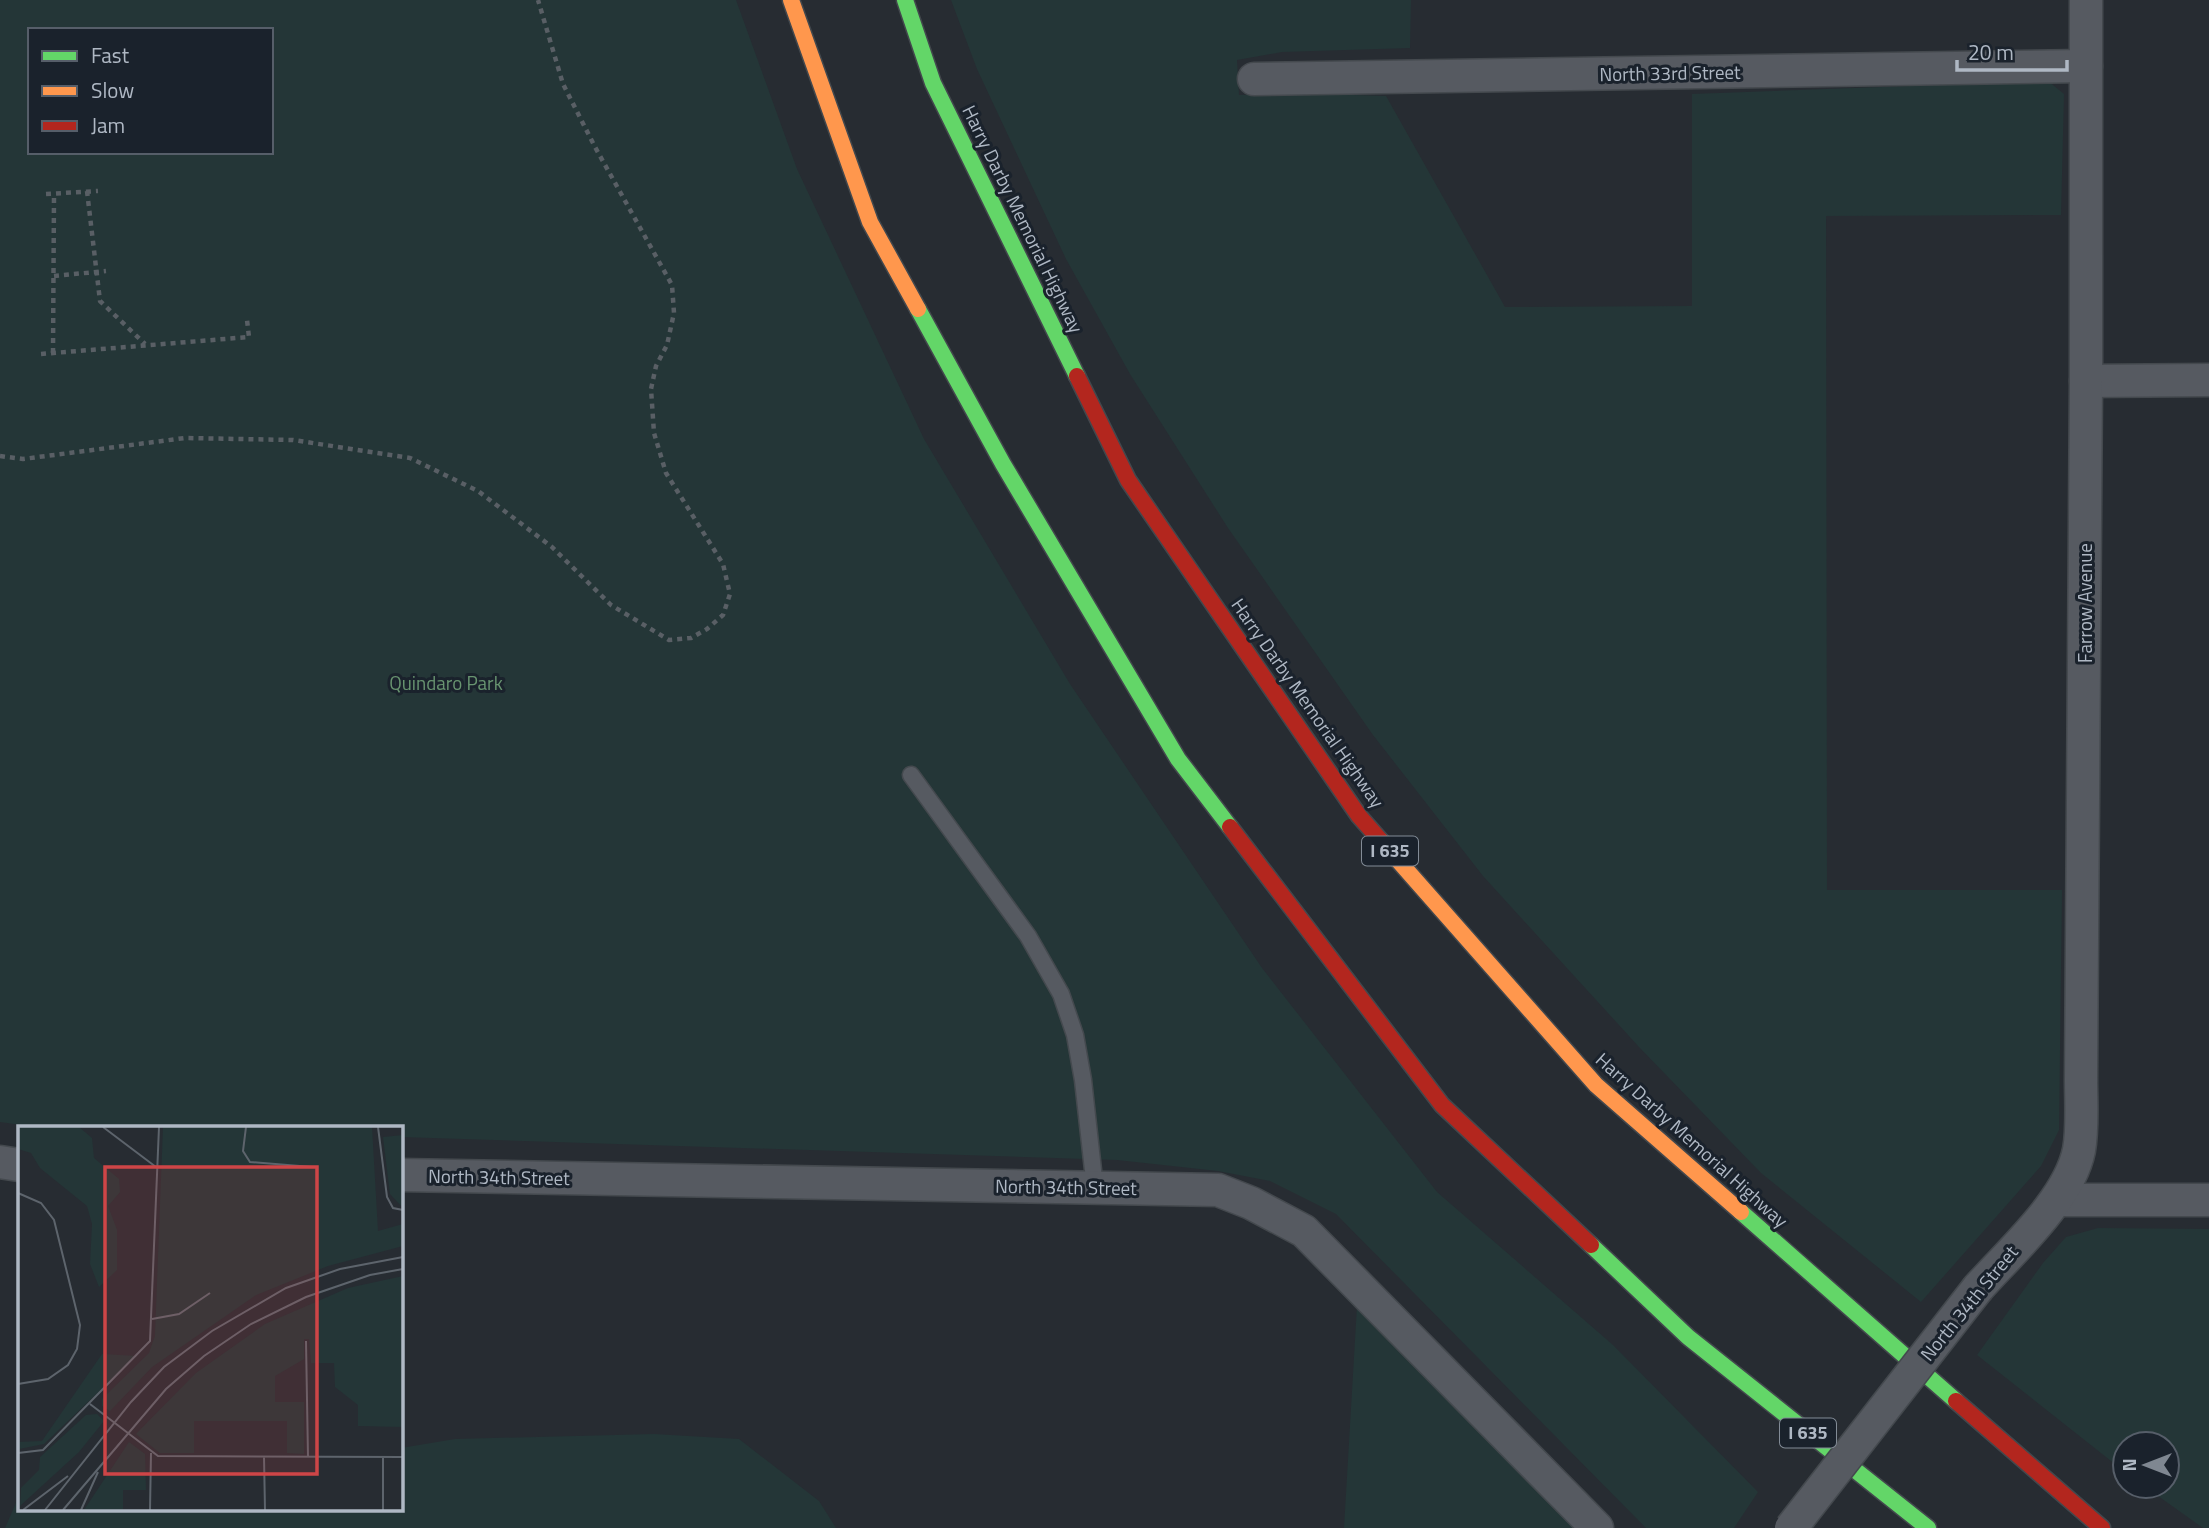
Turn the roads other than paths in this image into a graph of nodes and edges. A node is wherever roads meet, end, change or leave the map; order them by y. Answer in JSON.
{"nodes":[{"id":1,"x":791,"y":0,"type":"edge"},
{"id":2,"x":905,"y":0,"type":"edge"},
{"id":3,"x":2086,"y":0,"type":"edge"},
{"id":4,"x":2086,"y":66,"type":"junction"},
{"id":5,"x":1254,"y":79,"type":"dead end"},
{"id":6,"x":2209,"y":380,"type":"edge"},
{"id":7,"x":2086,"y":382,"type":"junction"},
{"id":8,"x":911,"y":775,"type":"dead end"},
{"id":9,"x":0,"y":1162,"type":"edge"},
{"id":10,"x":18,"y":1165,"type":"edge"},
{"id":11,"x":402,"y":1175,"type":"edge"},
{"id":12,"x":1095,"y":1188,"type":"junction"},
{"id":13,"x":2056,"y":1200,"type":"junction"},
{"id":14,"x":2209,"y":1200,"type":"edge"},
{"id":15,"x":1597,"y":1528,"type":"edge"},
{"id":16,"x":1791,"y":1528,"type":"edge"},
{"id":17,"x":1928,"y":1528,"type":"edge"},
{"id":18,"x":2102,"y":1528,"type":"edge"}],
"edges":[{"from":1,"to":17,"type":"highway","number":"I 635"},
{"from":2,"to":18,"type":"highway","name":"Harry Darby Memorial Highway","number":"I 635"},
{"from":3,"to":4,"type":"street","name":"Farrow Avenue"},
{"from":4,"to":5,"type":"street","name":"North 33rd Street"},
{"from":4,"to":7,"type":"street","name":"Farrow Avenue"},
{"from":6,"to":7,"type":"street"},
{"from":7,"to":13,"type":"street","name":"Farrow Avenue"},
{"from":8,"to":12,"type":"lane"},
{"from":9,"to":10,"type":"street"},
{"from":11,"to":12,"type":"street","name":"North 34th Street"},
{"from":12,"to":15,"type":"street","name":"North 34th Street"},
{"from":13,"to":14,"type":"street"},
{"from":13,"to":16,"type":"street","name":"North 34th Street","bridge":true}]}
